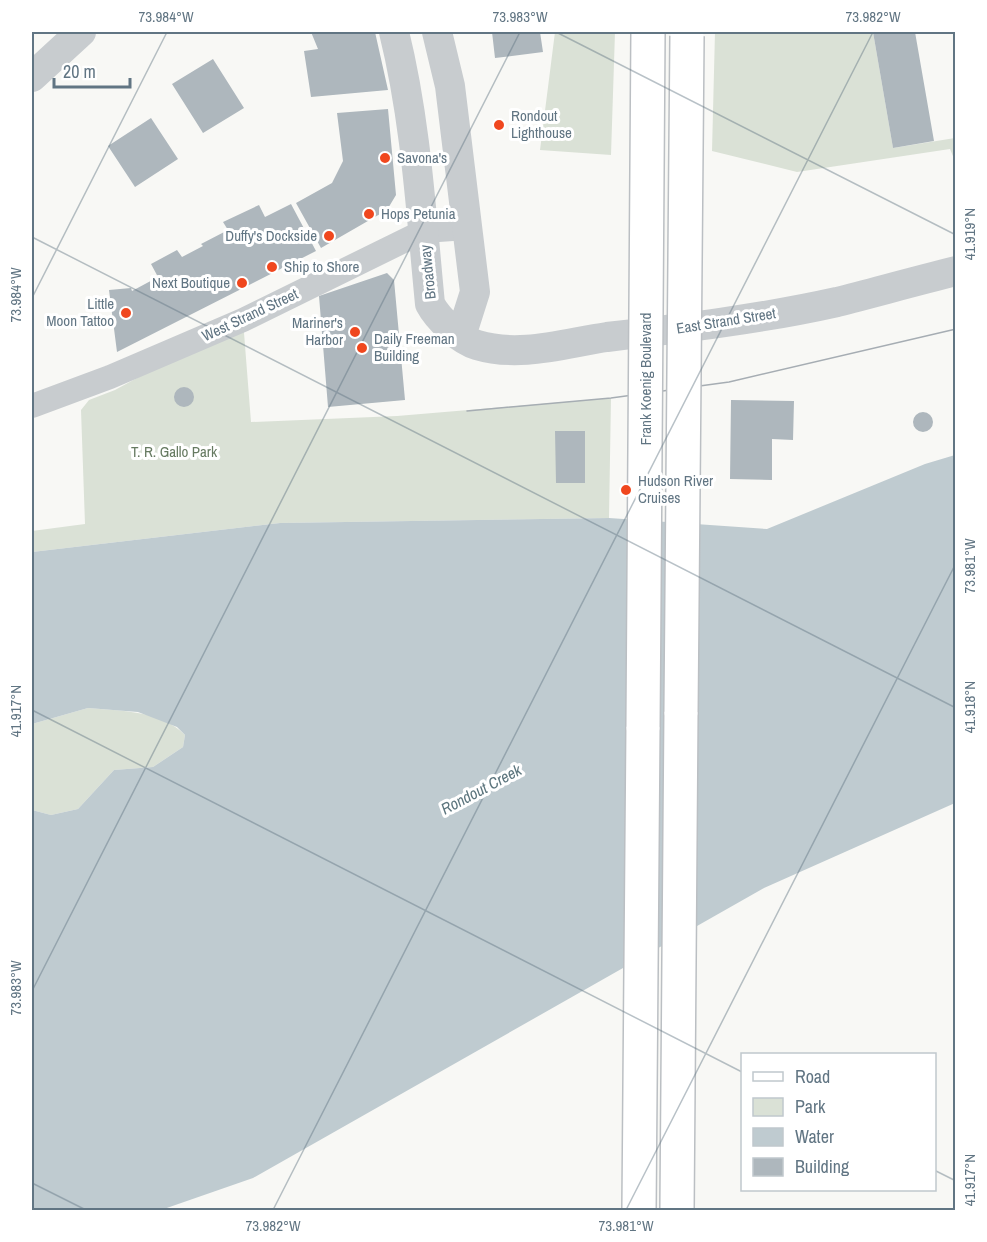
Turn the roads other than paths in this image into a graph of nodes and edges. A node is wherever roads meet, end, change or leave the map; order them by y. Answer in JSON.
{"nodes":[{"id":1,"x":81,"y":32,"type":"edge"},
{"id":2,"x":394,"y":32,"type":"edge"},
{"id":3,"x":437,"y":32,"type":"edge"},
{"id":4,"x":648,"y":32,"type":"edge"},
{"id":5,"x":687,"y":34,"type":"edge"},
{"id":6,"x":32,"y":77,"type":"edge"},
{"id":7,"x":467,"y":228,"type":"junction"},
{"id":8,"x":424,"y":231,"type":"junction"},
{"id":9,"x":956,"y":271,"type":"edge"},
{"id":10,"x":461,"y":336,"type":"junction"},
{"id":11,"x":39,"y":403,"type":"edge"},
{"id":12,"x":639,"y":1210,"type":"edge"},
{"id":13,"x":677,"y":1210,"type":"edge"}],
"edges":[{"from":1,"to":6,"type":"street"},
{"from":2,"to":8,"type":"street","name":"Broadway"},
{"from":3,"to":7,"type":"street"},
{"from":4,"to":12,"type":"main road","name":"Frank Koenig Boulevard","bridge":true},
{"from":5,"to":13,"type":"main road","bridge":true},
{"from":7,"to":8,"type":"street","name":"West Strand Street"},
{"from":7,"to":10,"type":"street"},
{"from":8,"to":10,"type":"street","name":"Broadway"},
{"from":8,"to":11,"type":"street","name":"West Strand Street"},
{"from":9,"to":10,"type":"street","name":"East Strand Street"}]}
